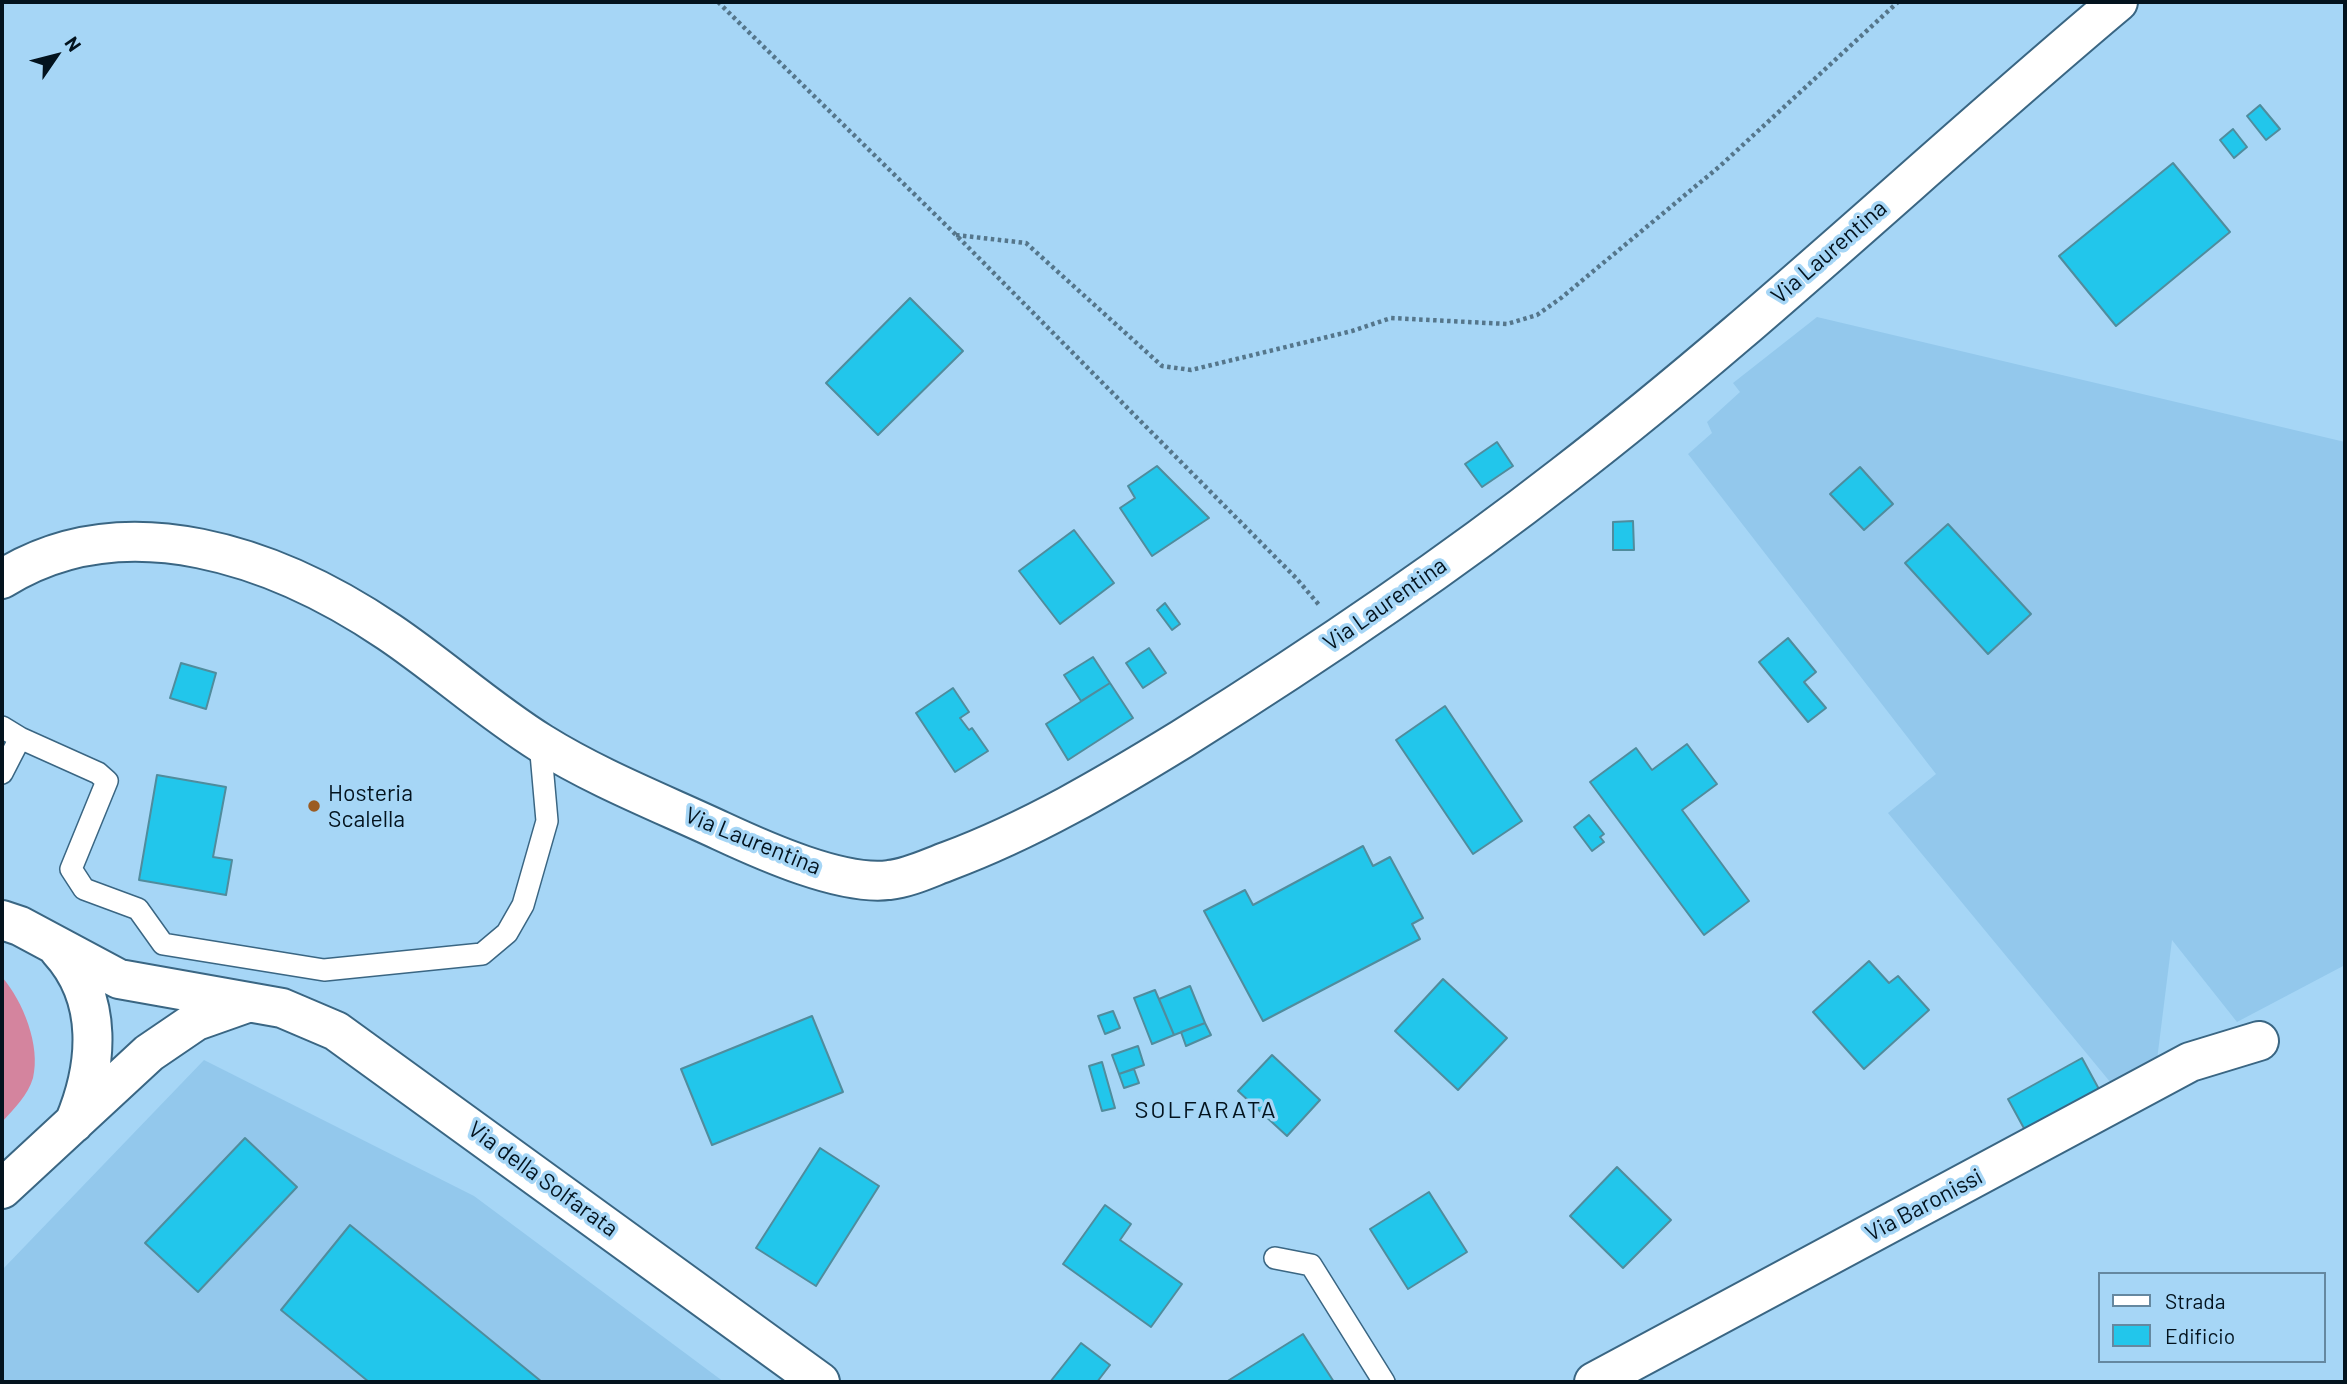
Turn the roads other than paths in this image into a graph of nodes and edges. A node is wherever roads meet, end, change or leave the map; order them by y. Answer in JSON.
{"nodes":[{"id":1,"x":2118,"y":2,"type":"edge"},
{"id":2,"x":2,"y":579,"type":"edge"},
{"id":3,"x":11,"y":733,"type":"edge"},
{"id":4,"x":540,"y":742,"type":"junction"},
{"id":5,"x":2,"y":773,"type":"edge"},
{"id":6,"x":2,"y":920,"type":"edge"},
{"id":7,"x":57,"y":948,"type":"junction"},
{"id":8,"x":252,"y":1002,"type":"junction"},
{"id":9,"x":2259,"y":1041,"type":"dead end"},
{"id":10,"x":74,"y":1125,"type":"junction"},
{"id":11,"x":2,"y":1189,"type":"edge"},
{"id":12,"x":1275,"y":1258,"type":"dead end"},
{"id":13,"x":820,"y":1382,"type":"edge"},
{"id":14,"x":1384,"y":1382,"type":"edge"},
{"id":15,"x":1594,"y":1382,"type":"edge"}],
"edges":[{"from":1,"to":4,"type":"main road","name":"Via Laurentina"},
{"from":2,"to":4,"type":"main road","name":"Via Laurentina"},
{"from":3,"to":4,"type":"lane"},
{"from":3,"to":5,"type":"lane"},
{"from":6,"to":7,"type":"main road","name":"Via della Solfarata"},
{"from":7,"to":8,"type":"main road","name":"Via della Solfarata"},
{"from":7,"to":10,"type":"main road"},
{"from":8,"to":10,"type":"main road"},
{"from":8,"to":13,"type":"main road","name":"Via della Solfarata"},
{"from":9,"to":15,"type":"main road","name":"Via Baronissi"},
{"from":10,"to":11,"type":"main road"},
{"from":12,"to":14,"type":"lane"}]}
